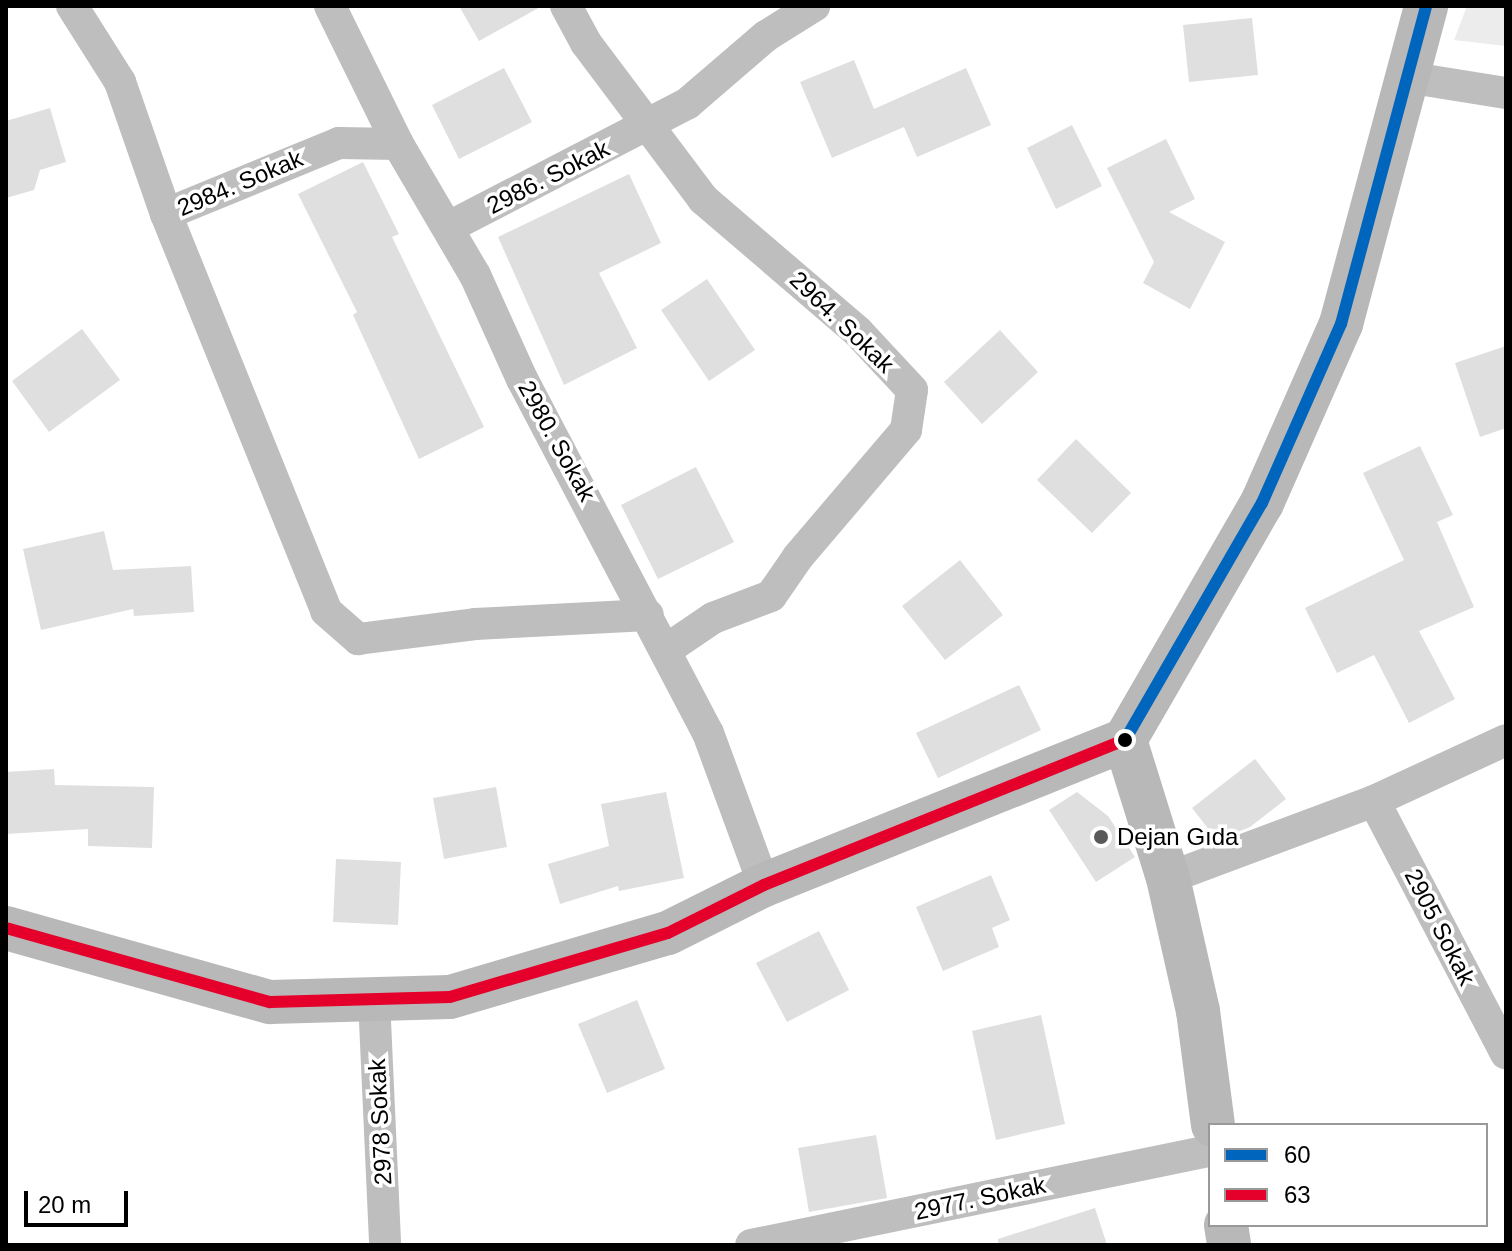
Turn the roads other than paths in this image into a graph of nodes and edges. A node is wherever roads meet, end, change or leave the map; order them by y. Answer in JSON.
{"nodes":[{"id":1,"x":72,"y":6,"type":"edge"},
{"id":2,"x":330,"y":6,"type":"edge"},
{"id":3,"x":566,"y":6,"type":"edge"},
{"id":4,"x":814,"y":6,"type":"edge"},
{"id":5,"x":1420,"y":10,"type":"edge"},
{"id":6,"x":1406,"y":77,"type":"junction"},
{"id":7,"x":1506,"y":93,"type":"edge"},
{"id":8,"x":647,"y":126,"type":"junction"},
{"id":9,"x":398,"y":144,"type":"junction"},
{"id":10,"x":166,"y":214,"type":"junction"},
{"id":11,"x":449,"y":227,"type":"junction"},
{"id":12,"x":648,"y":615,"type":"junction"},
{"id":13,"x":666,"y":650,"type":"junction"},
{"id":14,"x":1125,"y":740,"type":"junction"},
{"id":15,"x":1506,"y":740,"type":"edge"},
{"id":16,"x":1374,"y":801,"type":"junction"},
{"id":17,"x":1168,"y":878,"type":"junction"},
{"id":18,"x":764,"y":885,"type":"junction"},
{"id":19,"x":6,"y":928,"type":"edge"},
{"id":20,"x":374,"y":999,"type":"junction"},
{"id":21,"x":1506,"y":1054,"type":"edge"},
{"id":22,"x":1213,"y":1123,"type":"edge"},
{"id":23,"x":1208,"y":1151,"type":"edge"},
{"id":24,"x":385,"y":1245,"type":"edge"},
{"id":25,"x":751,"y":1245,"type":"edge"}],
"edges":[{"from":1,"to":10,"type":"street","name":"2984. Sokak"},
{"from":2,"to":9,"type":"street","name":"2980. Sokak"},
{"from":3,"to":8,"type":"street","name":"2964. Sokak"},
{"from":4,"to":8,"type":"street","name":"2986. Sokak"},
{"from":5,"to":6,"type":"street"},
{"from":6,"to":7,"type":"street"},
{"from":6,"to":14,"type":"street"},
{"from":8,"to":11,"type":"street","name":"2986. Sokak"},
{"from":8,"to":13,"type":"street","name":"2964. Sokak"},
{"from":9,"to":10,"type":"street","name":"2984. Sokak"},
{"from":9,"to":11,"type":"street","name":"2980. Sokak"},
{"from":10,"to":12,"type":"street"},
{"from":11,"to":12,"type":"street","name":"2980. Sokak"},
{"from":12,"to":13,"type":"street","name":"2980. Sokak"},
{"from":13,"to":18,"type":"street","name":"2980. Sokak"},
{"from":14,"to":17,"type":"street"},
{"from":14,"to":18,"type":"street"},
{"from":15,"to":16,"type":"street"},
{"from":16,"to":17,"type":"street"},
{"from":16,"to":21,"type":"street","name":"2905 Sokak"},
{"from":17,"to":22,"type":"street"},
{"from":18,"to":20,"type":"street"},
{"from":19,"to":20,"type":"street"},
{"from":20,"to":24,"type":"street","name":"2978 Sokak"},
{"from":23,"to":25,"type":"street","name":"2977. Sokak"}]}
